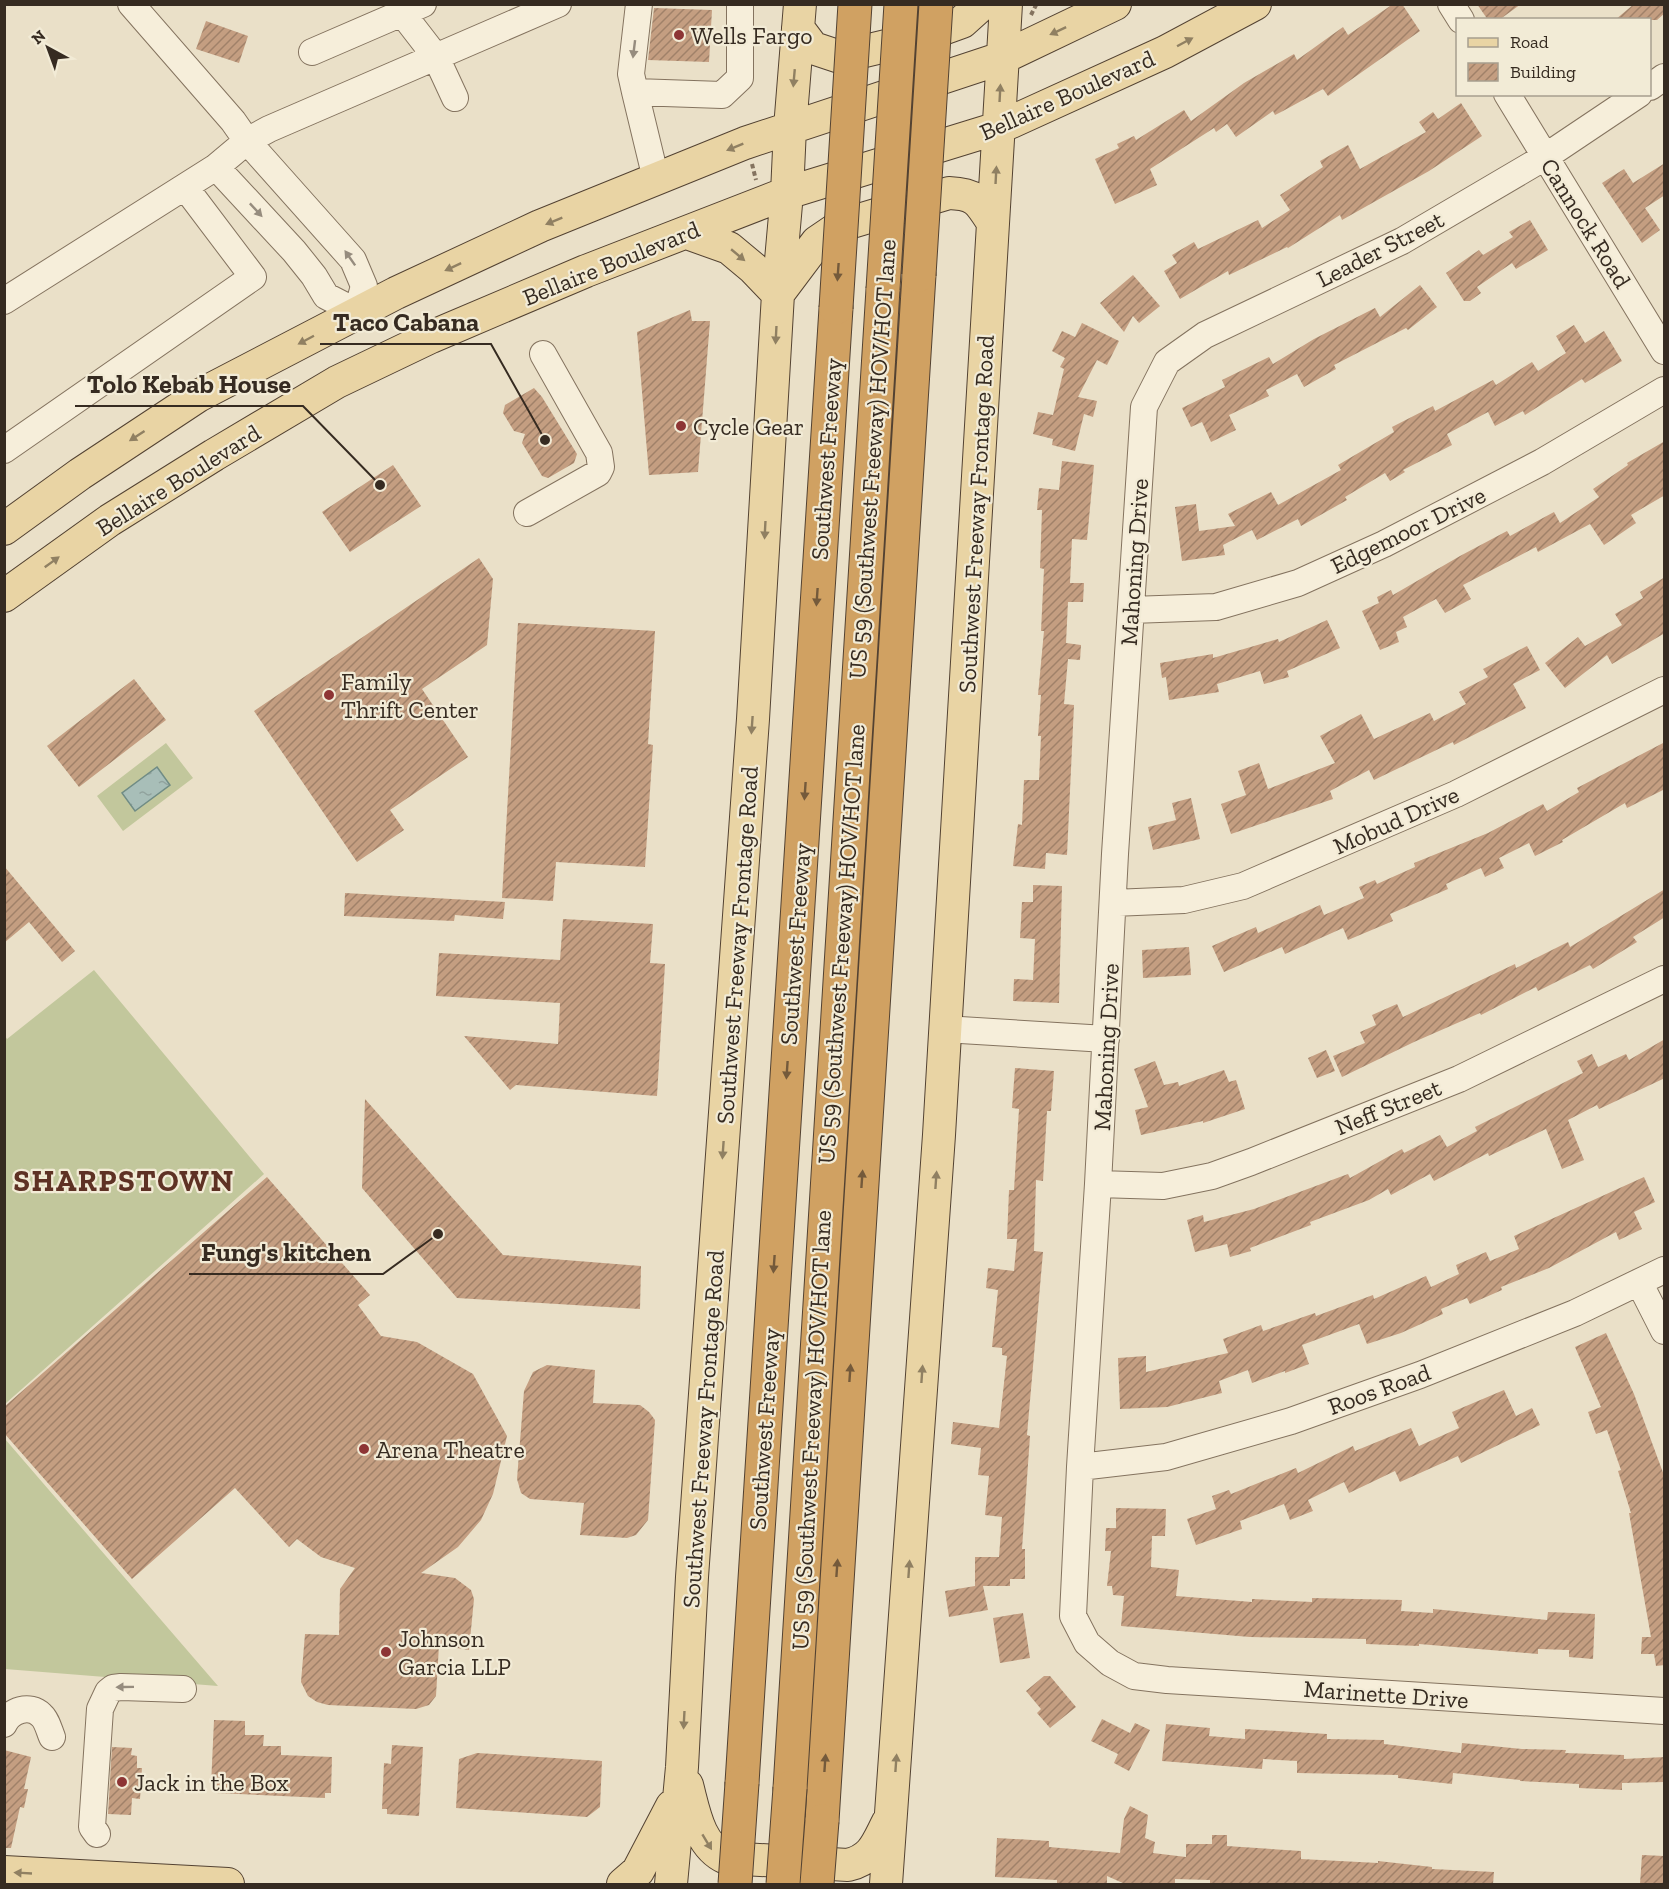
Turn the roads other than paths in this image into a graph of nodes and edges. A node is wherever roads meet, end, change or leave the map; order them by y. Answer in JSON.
{"nodes":[{"id":1,"x":131,"y":4,"type":"edge"},
{"id":2,"x":558,"y":4,"type":"edge"},
{"id":3,"x":639,"y":4,"type":"edge"},
{"id":4,"x":740,"y":4,"type":"edge"},
{"id":5,"x":855,"y":4,"type":"edge"},
{"id":6,"x":901,"y":4,"type":"edge"},
{"id":7,"x":936,"y":4,"type":"edge"},
{"id":8,"x":982,"y":4,"type":"edge"},
{"id":9,"x":1006,"y":4,"type":"edge"},
{"id":10,"x":1255,"y":4,"type":"edge"},
{"id":11,"x":1451,"y":4,"type":"edge"},
{"id":12,"x":1108,"y":5,"type":"edge"},
{"id":13,"x":412,"y":9,"type":"edge"},
{"id":14,"x":799,"y":16,"type":"edge"},
{"id":15,"x":1460,"y":18,"type":"edge"},
{"id":16,"x":312,"y":52,"type":"dead end"},
{"id":17,"x":436,"y":57,"type":"junction"},
{"id":18,"x":1002,"y":58,"type":"junction"},
{"id":19,"x":1665,"y":77,"type":"edge"},
{"id":20,"x":1651,"y":86,"type":"edge"},
{"id":21,"x":635,"y":92,"type":"junction"},
{"id":22,"x":1508,"y":96,"type":"edge"},
{"id":23,"x":1636,"y":96,"type":"edge"},
{"id":24,"x":454,"y":98,"type":"dead end"},
{"id":25,"x":790,"y":128,"type":"junction"},
{"id":26,"x":998,"y":128,"type":"junction"},
{"id":27,"x":247,"y":141,"type":"junction"},
{"id":28,"x":1545,"y":157,"type":"junction"},
{"id":29,"x":216,"y":167,"type":"junction"},
{"id":30,"x":656,"y":179,"type":"junction"},
{"id":31,"x":185,"y":187,"type":"junction"},
{"id":32,"x":772,"y":190,"type":"junction"},
{"id":33,"x":993,"y":223,"type":"junction"},
{"id":34,"x":687,"y":233,"type":"junction"},
{"id":35,"x":778,"y":294,"type":"junction"},
{"id":36,"x":4,"y":301,"type":"edge"},
{"id":37,"x":357,"y":312,"type":"junction"},
{"id":38,"x":1665,"y":351,"type":"edge"},
{"id":39,"x":537,"y":358,"type":"dead end"},
{"id":40,"x":1665,"y":390,"type":"edge"},
{"id":41,"x":1143,"y":417,"type":"joint"},
{"id":42,"x":4,"y":450,"type":"edge"},
{"id":43,"x":525,"y":510,"type":"dead end"},
{"id":44,"x":4,"y":529,"type":"edge"},
{"id":45,"x":4,"y":596,"type":"edge"},
{"id":46,"x":1131,"y":610,"type":"junction"},
{"id":47,"x":1665,"y":690,"type":"edge"},
{"id":48,"x":1113,"y":903,"type":"junction"},
{"id":49,"x":1665,"y":979,"type":"edge"},
{"id":50,"x":944,"y":1029,"type":"junction"},
{"id":51,"x":1106,"y":1039,"type":"junction"},
{"id":52,"x":1098,"y":1184,"type":"junction"},
{"id":53,"x":1665,"y":1270,"type":"edge"},
{"id":54,"x":1639,"y":1282,"type":"junction"},
{"id":55,"x":1665,"y":1331,"type":"edge"},
{"id":56,"x":1080,"y":1467,"type":"junction"},
{"id":57,"x":1110,"y":1663,"type":"joint"},
{"id":58,"x":183,"y":1689,"type":"dead end"},
{"id":59,"x":1665,"y":1711,"type":"edge"},
{"id":60,"x":4,"y":1724,"type":"edge"},
{"id":61,"x":52,"y":1737,"type":"dead end"},
{"id":62,"x":680,"y":1780,"type":"junction"},
{"id":63,"x":892,"y":1814,"type":"junction"},
{"id":64,"x":97,"y":1834,"type":"dead end"},
{"id":65,"x":887,"y":1870,"type":"edge"},
{"id":66,"x":4,"y":1872,"type":"edge"},
{"id":67,"x":228,"y":1884,"type":"edge"},
{"id":68,"x":623,"y":1884,"type":"edge"},
{"id":69,"x":671,"y":1884,"type":"edge"},
{"id":70,"x":735,"y":1884,"type":"edge"},
{"id":71,"x":783,"y":1884,"type":"edge"},
{"id":72,"x":817,"y":1884,"type":"edge"},
{"id":73,"x":912,"y":1884,"type":"edge"}],
"edges":[{"from":1,"to":27,"type":"street"},
{"from":2,"to":17,"type":"street"},
{"from":3,"to":21,"type":"street","one_way":true},
{"from":4,"to":21,"type":"street"},
{"from":5,"to":70,"type":"highway","name":"Southwest Freeway","one_way":true,"bridge":true},
{"from":6,"to":71,"type":"highway","name":"US 59 (Southwest Freeway) HOV/HOT lane","bridge":true},
{"from":72,"to":7,"type":"highway","one_way":true,"bridge":true},
{"from":8,"to":14,"type":"main road"},
{"from":9,"to":18,"type":"main road","name":"Southwest Freeway Frontage Road"},
{"from":26,"to":10,"type":"main road","name":"Bellaire Boulevard","one_way":true},
{"from":11,"to":15,"type":"street"},
{"from":12,"to":18,"type":"main road","one_way":true},
{"from":13,"to":16,"type":"street"},
{"from":13,"to":17,"type":"street"},
{"from":14,"to":25,"type":"main road","name":"Southwest Freeway Frontage Road","one_way":true},
{"from":17,"to":24,"type":"street"},
{"from":17,"to":27,"type":"street"},
{"from":18,"to":25,"type":"main road"},
{"from":26,"to":18,"type":"main road","name":"Southwest Freeway Frontage Road","one_way":true},
{"from":19,"to":20,"type":"street"},
{"from":21,"to":30,"type":"street"},
{"from":22,"to":28,"type":"street","name":"Cannock Road"},
{"from":23,"to":28,"type":"street","name":"Leader Street"},
{"from":25,"to":30,"type":"main road","one_way":true},
{"from":25,"to":32,"type":"main road","name":"Southwest Freeway Frontage Road"},
{"from":26,"to":32,"type":"main road","name":"Bellaire Boulevard"},
{"from":33,"to":26,"type":"main road","name":"Southwest Freeway Frontage Road","one_way":true},
{"from":27,"to":29,"type":"street"},
{"from":37,"to":27,"type":"street","one_way":true},
{"from":28,"to":38,"type":"street","name":"Cannock Road"},
{"from":28,"to":41,"type":"street","name":"Leader Street"},
{"from":29,"to":31,"type":"street"},
{"from":29,"to":37,"type":"street","one_way":true},
{"from":30,"to":37,"type":"main road","one_way":true},
{"from":31,"to":36,"type":"street"},
{"from":31,"to":42,"type":"street"},
{"from":32,"to":34,"type":"main road","name":"Bellaire Boulevard"},
{"from":32,"to":35,"type":"main road","name":"Southwest Freeway Frontage Road"},
{"from":33,"to":35,"type":"main road"},
{"from":33,"to":50,"type":"main road","name":"Southwest Freeway Frontage Road"},
{"from":34,"to":35,"type":"main road","one_way":true},
{"from":45,"to":34,"type":"main road","name":"Bellaire Boulevard","one_way":true},
{"from":35,"to":62,"type":"main road","name":"Southwest Freeway Frontage Road","one_way":true},
{"from":37,"to":44,"type":"main road","one_way":true},
{"from":39,"to":43,"type":"street"},
{"from":40,"to":46,"type":"street","name":"Edgemoor Drive"},
{"from":41,"to":46,"type":"street","name":"Mahoning Drive"},
{"from":46,"to":48,"type":"street","name":"Mahoning Drive"},
{"from":47,"to":48,"type":"street","name":"Mobud Drive"},
{"from":48,"to":51,"type":"street","name":"Mahoning Drive"},
{"from":49,"to":52,"type":"street","name":"Neff Street"},
{"from":50,"to":51,"type":"street"},
{"from":63,"to":50,"type":"main road","name":"Southwest Freeway Frontage Road","one_way":true},
{"from":51,"to":52,"type":"street","name":"Mahoning Drive"},
{"from":52,"to":56,"type":"street","name":"Mahoning Drive"},
{"from":53,"to":54,"type":"street","name":"Roos Road"},
{"from":54,"to":55,"type":"street"},
{"from":54,"to":56,"type":"street","name":"Roos Road"},
{"from":56,"to":57,"type":"street","name":"Mahoning Drive"},
{"from":57,"to":59,"type":"street","name":"Marinette Drive"},
{"from":58,"to":64,"type":"street","one_way":true},
{"from":60,"to":61,"type":"street"},
{"from":62,"to":63,"type":"main road","one_way":true},
{"from":62,"to":68,"type":"main road"},
{"from":62,"to":69,"type":"main road","name":"Southwest Freeway Frontage Road"},
{"from":63,"to":65,"type":"main road","name":"Southwest Freeway Frontage Road"},
{"from":65,"to":73,"type":"main road"},
{"from":67,"to":66,"type":"main road","one_way":true}]}
